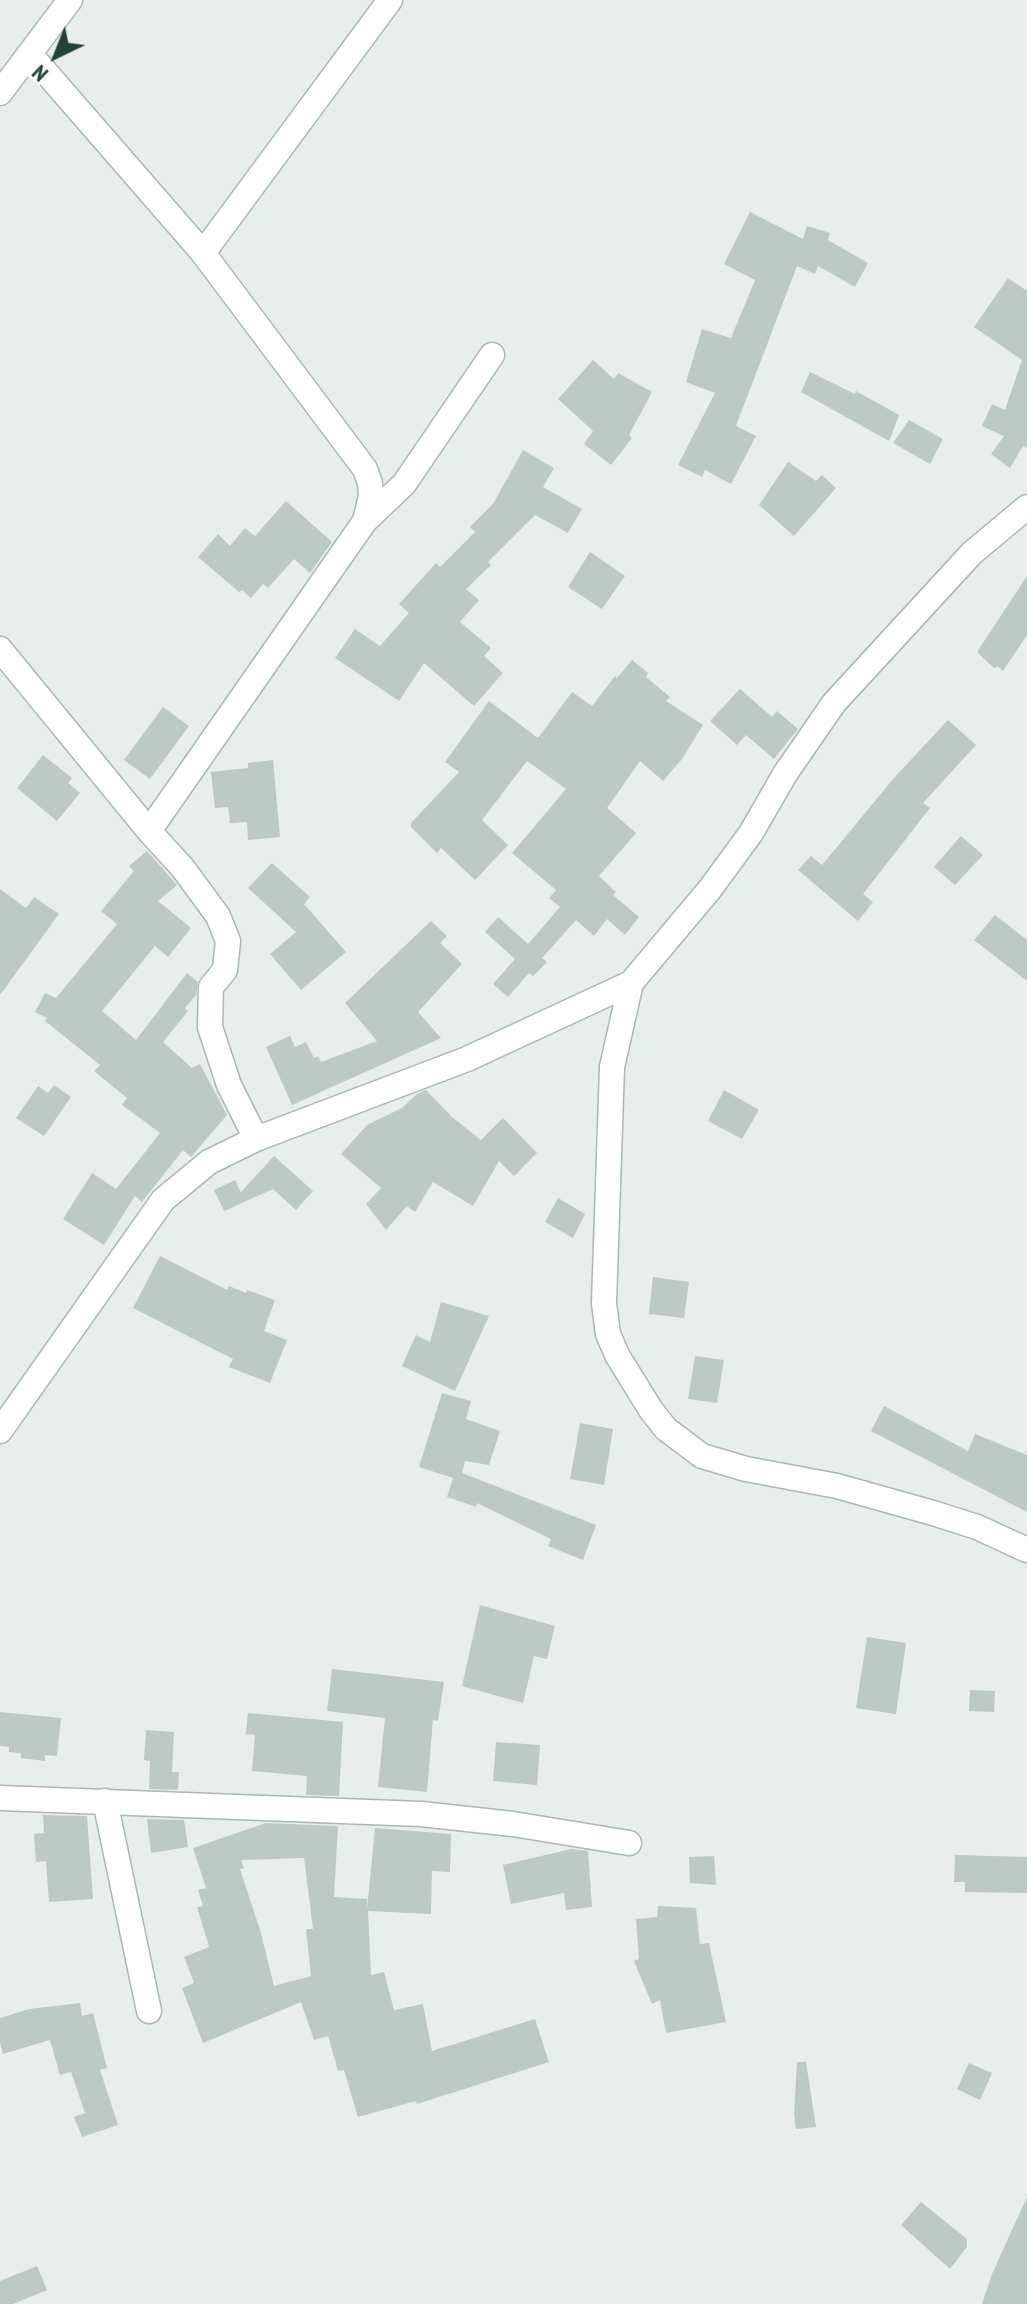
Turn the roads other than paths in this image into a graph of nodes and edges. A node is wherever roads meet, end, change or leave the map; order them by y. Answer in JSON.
{"nodes":[{"id":1,"x":70,"y":0,"type":"edge"},
{"id":2,"x":390,"y":0,"type":"edge"},
{"id":3,"x":30,"y":54,"type":"junction"},
{"id":4,"x":0,"y":93,"type":"edge"},
{"id":5,"x":203,"y":253,"type":"junction"},
{"id":6,"x":492,"y":355,"type":"dead end"},
{"id":7,"x":1027,"y":507,"type":"edge"},
{"id":8,"x":365,"y":521,"type":"junction"},
{"id":9,"x":0,"y":649,"type":"edge"},
{"id":10,"x":149,"y":831,"type":"junction"},
{"id":11,"x":631,"y":983,"type":"junction"},
{"id":12,"x":256,"y":1139,"type":"junction"},
{"id":13,"x":4,"y":1419,"type":"edge"},
{"id":14,"x":1027,"y":1550,"type":"edge"},
{"id":15,"x":0,"y":1798,"type":"edge"},
{"id":16,"x":105,"y":1801,"type":"junction"},
{"id":17,"x":629,"y":1843,"type":"dead end"},
{"id":18,"x":149,"y":2011,"type":"dead end"}],
"edges":[{"from":1,"to":3,"type":"street"},
{"from":2,"to":5,"type":"street"},
{"from":3,"to":4,"type":"street"},
{"from":3,"to":5,"type":"street"},
{"from":5,"to":8,"type":"street"},
{"from":6,"to":8,"type":"street"},
{"from":7,"to":11,"type":"street"},
{"from":8,"to":10,"type":"street"},
{"from":9,"to":10,"type":"street"},
{"from":10,"to":12,"type":"street"},
{"from":11,"to":12,"type":"street"},
{"from":11,"to":14,"type":"street"},
{"from":12,"to":13,"type":"street"},
{"from":15,"to":16,"type":"street"},
{"from":16,"to":17,"type":"street"},
{"from":16,"to":18,"type":"street"}]}
